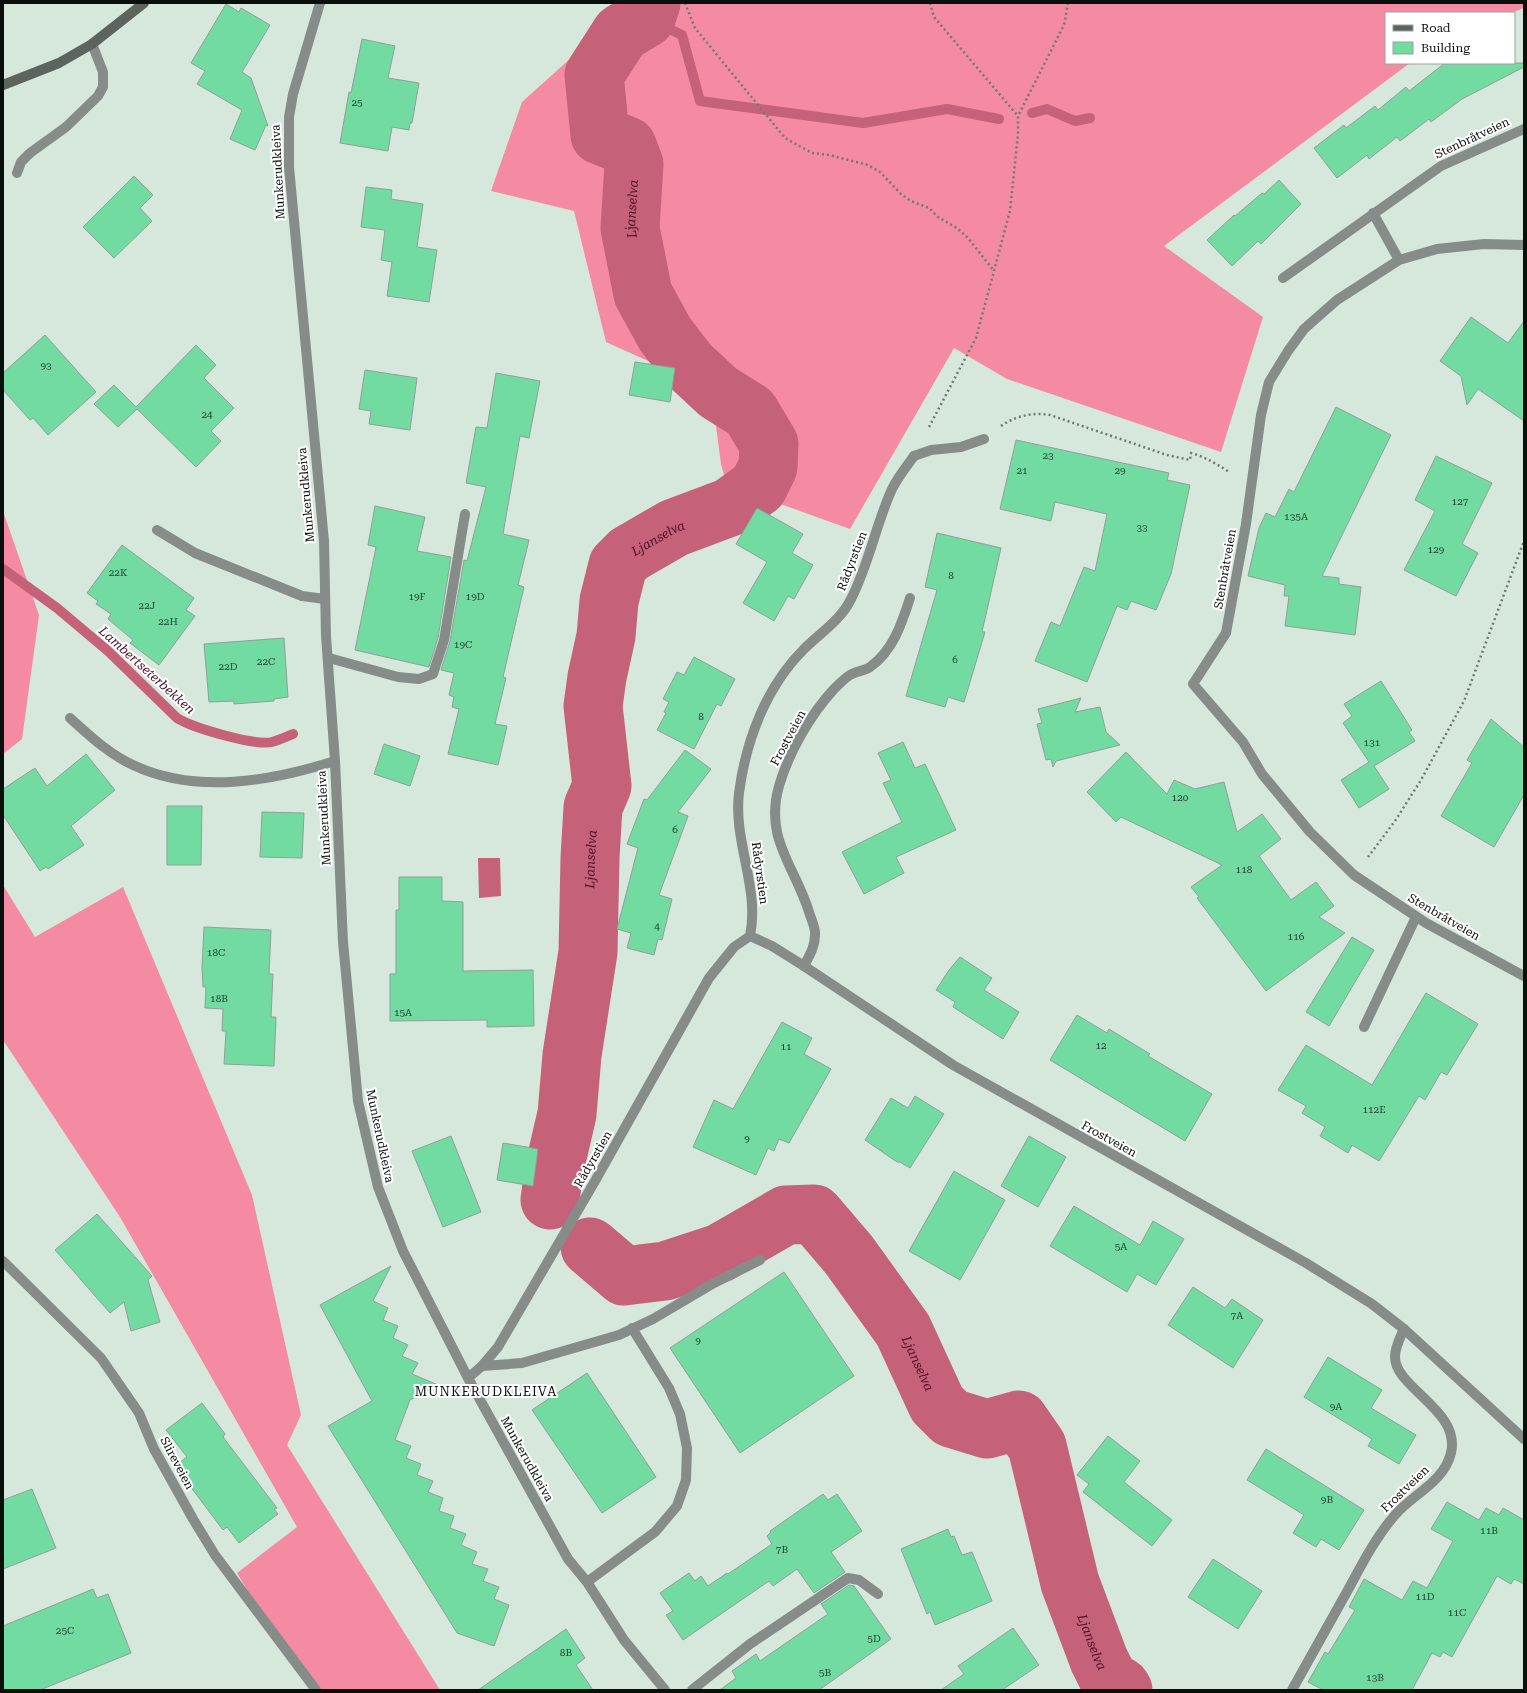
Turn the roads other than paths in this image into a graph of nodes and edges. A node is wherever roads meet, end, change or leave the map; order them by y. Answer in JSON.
{"nodes":[{"id":1,"x":144,"y":3,"type":"edge"},
{"id":2,"x":320,"y":3,"type":"edge"},
{"id":3,"x":92,"y":44,"type":"junction"},
{"id":4,"x":3,"y":85,"type":"edge"},
{"id":5,"x":1524,"y":129,"type":"edge"},
{"id":6,"x":17,"y":173,"type":"dead end"},
{"id":7,"x":1373,"y":213,"type":"junction"},
{"id":8,"x":1524,"y":245,"type":"edge"},
{"id":9,"x":1399,"y":260,"type":"junction"},
{"id":10,"x":1283,"y":278,"type":"dead end"},
{"id":11,"x":984,"y":438,"type":"road end"},
{"id":12,"x":465,"y":514,"type":"dead end"},
{"id":13,"x":157,"y":530,"type":"dead end"},
{"id":14,"x":910,"y":598,"type":"dead end"},
{"id":15,"x":325,"y":599,"type":"junction"},
{"id":16,"x":329,"y":658,"type":"junction"},
{"id":17,"x":70,"y":718,"type":"dead end"},
{"id":18,"x":335,"y":761,"type":"junction"},
{"id":19,"x":1416,"y":917,"type":"junction"},
{"id":20,"x":750,"y":936,"type":"junction"},
{"id":21,"x":804,"y":966,"type":"junction"},
{"id":22,"x":1524,"y":976,"type":"edge"},
{"id":23,"x":1364,"y":1027,"type":"dead end"},
{"id":24,"x":760,"y":1260,"type":"dead end"},
{"id":25,"x":3,"y":1261,"type":"edge"},
{"id":26,"x":632,"y":1328,"type":"junction"},
{"id":27,"x":1404,"y":1328,"type":"junction"},
{"id":28,"x":482,"y":1366,"type":"junction"},
{"id":29,"x":468,"y":1378,"type":"junction"},
{"id":30,"x":1522,"y":1435,"type":"edge"},
{"id":31,"x":587,"y":1582,"type":"junction"},
{"id":32,"x":878,"y":1594,"type":"dead end"},
{"id":33,"x":316,"y":1690,"type":"edge"},
{"id":34,"x":665,"y":1690,"type":"edge"},
{"id":35,"x":692,"y":1690,"type":"edge"},
{"id":36,"x":1292,"y":1690,"type":"edge"}],
"edges":[{"from":1,"to":3,"type":"main road"},
{"from":2,"to":15,"type":"street","name":"Munkerudkleiva"},
{"from":3,"to":4,"type":"main road"},
{"from":3,"to":6,"type":"street"},
{"from":5,"to":7,"type":"street","name":"Stenbråtveien"},
{"from":7,"to":9,"type":"street"},
{"from":7,"to":10,"type":"street","name":"Stenbråtveien"},
{"from":8,"to":9,"type":"street","name":"Stenbråtveien"},
{"from":9,"to":19,"type":"street","name":"Stenbråtveien"},
{"from":11,"to":20,"type":"street","name":"Rådyrstien"},
{"from":12,"to":16,"type":"street"},
{"from":13,"to":15,"type":"street"},
{"from":14,"to":21,"type":"street","name":"Frostveien"},
{"from":15,"to":16,"type":"street","name":"Munkerudkleiva"},
{"from":16,"to":18,"type":"street","name":"Munkerudkleiva"},
{"from":17,"to":18,"type":"street"},
{"from":18,"to":29,"type":"street","name":"Munkerudkleiva"},
{"from":19,"to":22,"type":"street","name":"Stenbråtveien"},
{"from":19,"to":23,"type":"street"},
{"from":20,"to":21,"type":"street","name":"Frostveien"},
{"from":20,"to":28,"type":"street","name":"Rådyrstien"},
{"from":21,"to":27,"type":"street","name":"Frostveien"},
{"from":24,"to":26,"type":"street"},
{"from":25,"to":33,"type":"street","name":"Slireveien"},
{"from":26,"to":28,"type":"street"},
{"from":26,"to":31,"type":"street"},
{"from":27,"to":30,"type":"street","name":"Frostveien"},
{"from":27,"to":36,"type":"street","name":"Frostveien"},
{"from":28,"to":29,"type":"street","name":"Rådyrstien"},
{"from":29,"to":31,"type":"street","name":"Munkerudkleiva"},
{"from":31,"to":34,"type":"street","name":"Munkerudkleiva"},
{"from":32,"to":35,"type":"street"}]}
